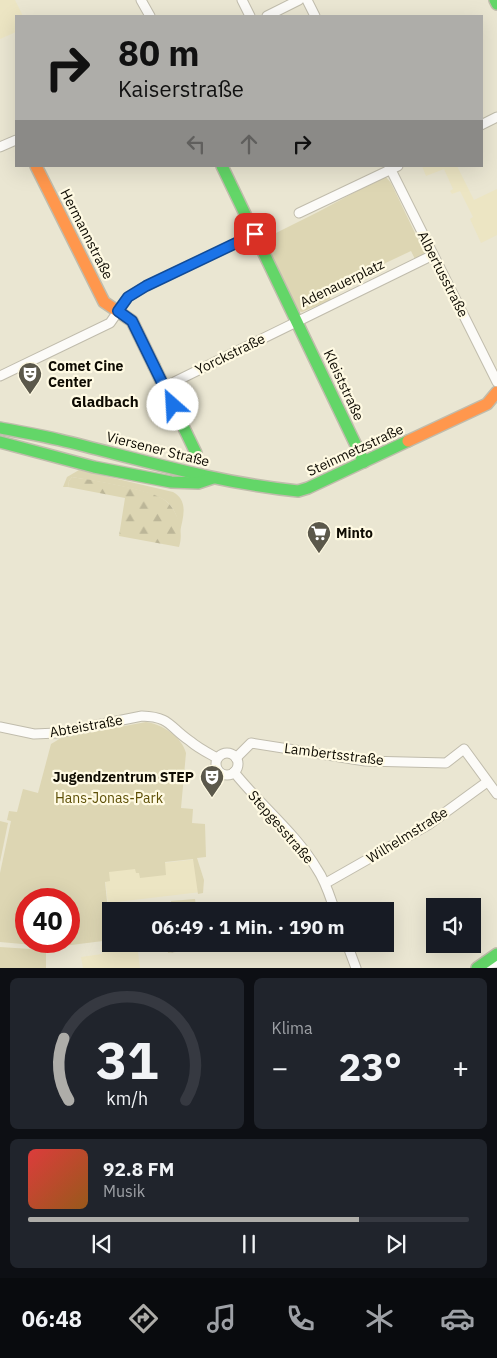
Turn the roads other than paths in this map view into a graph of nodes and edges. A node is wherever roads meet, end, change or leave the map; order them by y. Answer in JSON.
{"nodes":[{"id":1,"x":141,"y":0,"type":"edge"},
{"id":2,"x":242,"y":0,"type":"edge"},
{"id":3,"x":299,"y":0,"type":"edge"},
{"id":4,"x":307,"y":0,"type":"edge"},
{"id":5,"x":495,"y":0,"type":"edge"},
{"id":6,"x":497,"y":4,"type":"edge"},
{"id":7,"x":149,"y":15,"type":"edge"},
{"id":8,"x":250,"y":15,"type":"edge"},
{"id":9,"x":269,"y":15,"type":"edge"},
{"id":10,"x":314,"y":15,"type":"edge"},
{"id":11,"x":497,"y":117,"type":"edge"},
{"id":12,"x":483,"y":124,"type":"edge"},
{"id":13,"x":15,"y":140,"type":"edge"},
{"id":14,"x":0,"y":147,"type":"edge"},
{"id":15,"x":36,"y":167,"type":"edge"},
{"id":16,"x":222,"y":167,"type":"edge"},
{"id":17,"x":393,"y":167,"type":"edge"},
{"id":18,"x":299,"y":213,"type":"dead end"},
{"id":19,"x":255,"y":234,"type":"junction"},
{"id":20,"x":433,"y":255,"type":"junction"},
{"id":21,"x":118,"y":311,"type":"junction"},
{"id":22,"x":297,"y":322,"type":"junction"},
{"id":23,"x":0,"y":376,"type":"edge"},
{"id":24,"x":497,"y":382,"type":"edge"},
{"id":25,"x":164,"y":387,"type":"junction"},
{"id":26,"x":497,"y":392,"type":"edge"},
{"id":27,"x":0,"y":428,"type":"edge"},
{"id":28,"x":0,"y":442,"type":"edge"},
{"id":29,"x":196,"y":453,"type":"dead end"},
{"id":30,"x":364,"y":462,"type":"junction"},
{"id":31,"x":212,"y":478,"type":"junction"},
{"id":32,"x":0,"y":727,"type":"edge"},
{"id":33,"x":217,"y":758,"type":"junction"},
{"id":34,"x":236,"y":758,"type":"junction"},
{"id":35,"x":234,"y":772,"type":"junction"},
{"id":36,"x":487,"y":782,"type":"junction"},
{"id":37,"x":496,"y":791,"type":"edge"},
{"id":38,"x":326,"y":884,"type":"junction"},
{"id":39,"x":333,"y":902,"type":"edge"},
{"id":40,"x":350,"y":952,"type":"edge"},
{"id":41,"x":497,"y":954,"type":"edge"},
{"id":42,"x":497,"y":963,"type":"edge"},
{"id":43,"x":481,"y":966,"type":"edge"},
{"id":44,"x":356,"y":968,"type":"edge"}],
"edges":[{"from":1,"to":7,"type":"street"},
{"from":2,"to":8,"type":"street"},
{"from":3,"to":9,"type":"street"},
{"from":4,"to":10,"type":"street"},
{"from":5,"to":6,"type":"main road"},
{"from":11,"to":12,"type":"street"},
{"from":13,"to":14,"type":"street"},
{"from":15,"to":21,"type":"main road","name":"Hermannstraße"},
{"from":16,"to":19,"type":"main road","name":"Adenauerplatz"},
{"from":17,"to":18,"type":"street"},
{"from":17,"to":20,"type":"street","name":"Albertusstraße"},
{"from":19,"to":21,"type":"street"},
{"from":19,"to":22,"type":"main road","name":"Adenauerplatz"},
{"from":20,"to":22,"type":"street","name":"Adenauerplatz"},
{"from":20,"to":24,"type":"street","name":"Albertusstraße"},
{"from":21,"to":23,"type":"street"},
{"from":21,"to":25,"type":"main road","name":"Hermannstraße"},
{"from":22,"to":25,"type":"street","name":"Yorckstraße"},
{"from":22,"to":30,"type":"main road","name":"Kleiststraße"},
{"from":25,"to":29,"type":"main road","name":"Hermannstraße"},
{"from":26,"to":30,"type":"main road","name":"Steinmetzstraße"},
{"from":27,"to":31,"type":"main road","name":"Viersener Straße"},
{"from":28,"to":31,"type":"main road","name":"Viersener Straße"},
{"from":30,"to":31,"type":"main road","name":"Steinmetzstraße"},
{"from":32,"to":33,"type":"street","name":"Abteistraße"},
{"from":33,"to":34,"type":"street"},
{"from":33,"to":35,"type":"street"},
{"from":34,"to":35,"type":"street"},
{"from":34,"to":36,"type":"street","name":"Lambertsstraße"},
{"from":35,"to":38,"type":"street","name":"Stepgesstraße"},
{"from":36,"to":37,"type":"street"},
{"from":36,"to":38,"type":"street","name":"Wilhelmstraße"},
{"from":38,"to":39,"type":"street","name":"Stepgesstraße"},
{"from":40,"to":44,"type":"street"},
{"from":41,"to":43,"type":"main road"},
{"from":42,"to":43,"type":"street"}]}
